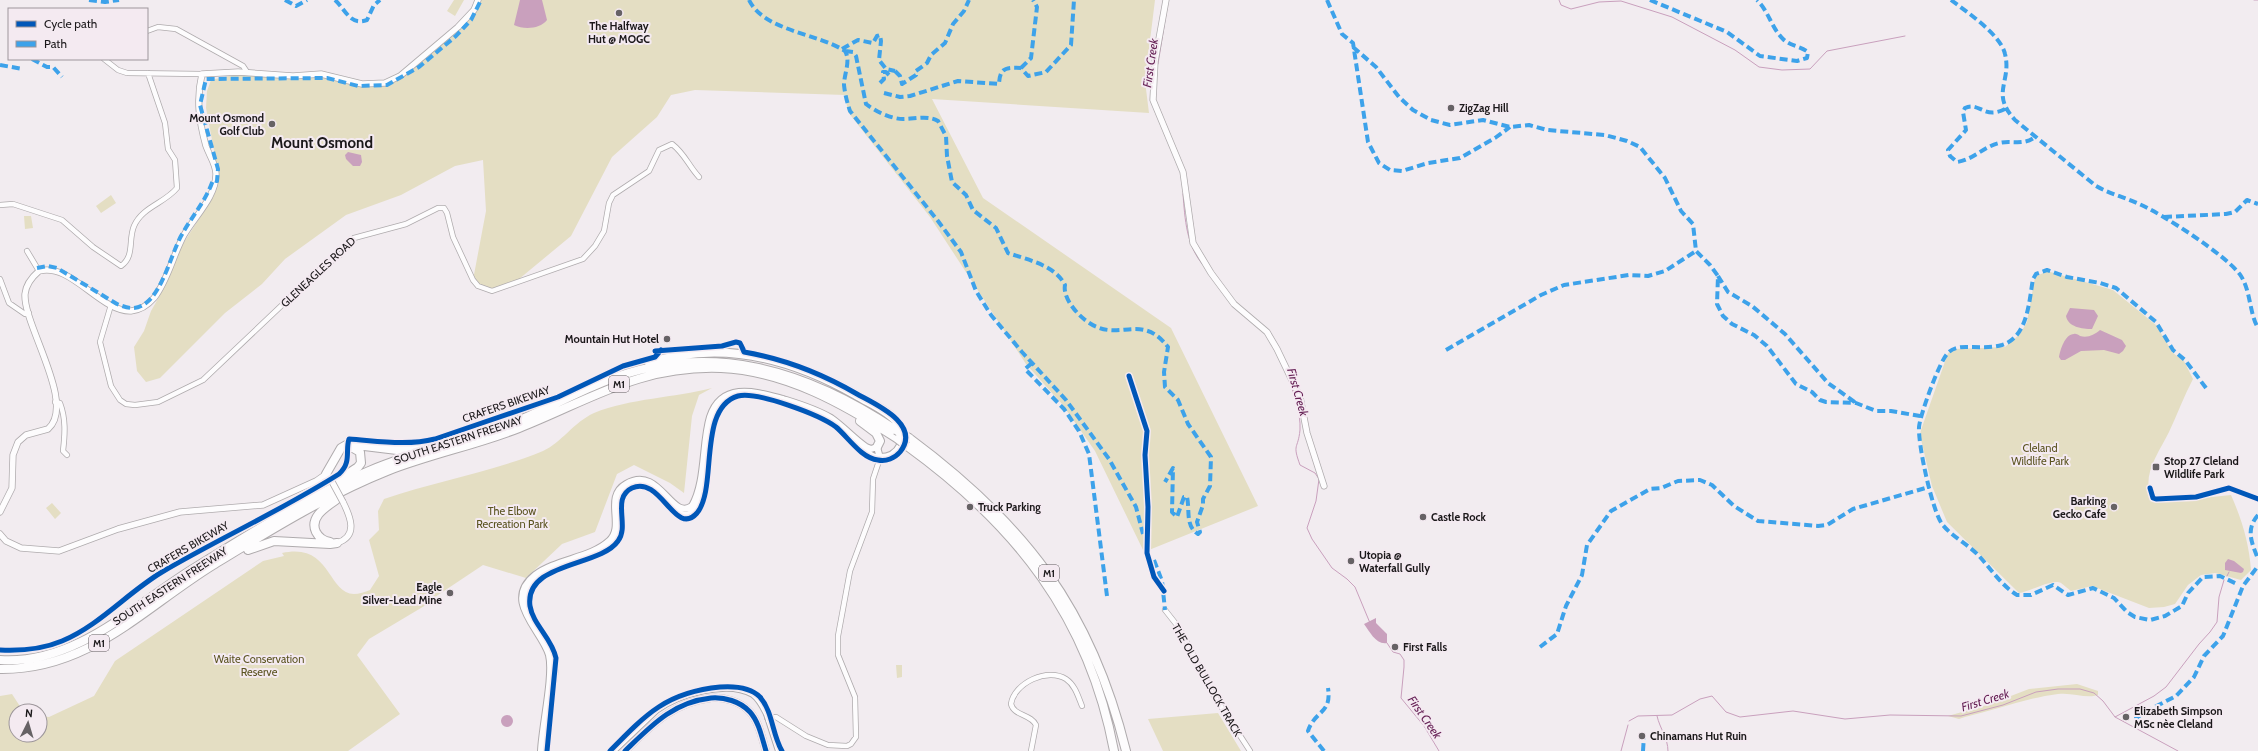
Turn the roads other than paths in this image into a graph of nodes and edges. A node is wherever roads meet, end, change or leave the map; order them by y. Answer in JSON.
{"nodes":[{"id":1,"x":478,"y":0,"type":"edge"},
{"id":2,"x":1166,"y":0,"type":"edge"},
{"id":3,"x":148,"y":31,"type":"edge"},
{"id":4,"x":106,"y":60,"type":"edge"},
{"id":5,"x":247,"y":72,"type":"junction"},
{"id":6,"x":148,"y":73,"type":"junction"},
{"id":7,"x":202,"y":74,"type":"junction"},
{"id":8,"x":699,"y":177,"type":"dead end"},
{"id":9,"x":0,"y":205,"type":"edge"},
{"id":10,"x":27,"y":251,"type":"dead end"},
{"id":11,"x":39,"y":271,"type":"junction"},
{"id":12,"x":0,"y":279,"type":"edge"},
{"id":13,"x":111,"y":305,"type":"junction"},
{"id":14,"x":29,"y":313,"type":"junction"},
{"id":15,"x":740,"y":370,"type":"junction"},
{"id":16,"x":604,"y":382,"type":"junction"},
{"id":17,"x":55,"y":402,"type":"junction"},
{"id":18,"x":497,"y":429,"type":"junction"},
{"id":19,"x":908,"y":442,"type":"junction"},
{"id":20,"x":877,"y":447,"type":"junction"},
{"id":21,"x":67,"y":455,"type":"dead end"},
{"id":22,"x":880,"y":460,"type":"junction"},
{"id":23,"x":414,"y":462,"type":"junction"},
{"id":24,"x":328,"y":476,"type":"junction"},
{"id":25,"x":1324,"y":486,"type":"dead end"},
{"id":26,"x":0,"y":512,"type":"edge"},
{"id":27,"x":289,"y":512,"type":"junction"},
{"id":28,"x":0,"y":534,"type":"edge"},
{"id":29,"x":337,"y":543,"type":"junction"},
{"id":30,"x":184,"y":584,"type":"junction"},
{"id":31,"x":1165,"y":610,"type":"dead end"},
{"id":32,"x":0,"y":660,"type":"edge"},
{"id":33,"x":0,"y":669,"type":"edge"},
{"id":34,"x":1082,"y":706,"type":"dead end"},
{"id":35,"x":767,"y":717,"type":"junction"},
{"id":36,"x":541,"y":751,"type":"edge"},
{"id":37,"x":545,"y":751,"type":"edge"},
{"id":38,"x":612,"y":751,"type":"edge"},
{"id":39,"x":625,"y":751,"type":"edge"},
{"id":40,"x":766,"y":751,"type":"edge"},
{"id":41,"x":779,"y":751,"type":"edge"},
{"id":42,"x":1031,"y":751,"type":"edge"},
{"id":43,"x":1114,"y":751,"type":"edge"},
{"id":44,"x":1126,"y":751,"type":"edge"},
{"id":45,"x":1250,"y":751,"type":"edge"}],
"edges":[{"from":1,"to":5,"type":"street"},
{"from":2,"to":25,"type":"street"},
{"from":3,"to":5,"type":"street"},
{"from":4,"to":6,"type":"street"},
{"from":5,"to":7,"type":"street"},
{"from":6,"to":7,"type":"street"},
{"from":6,"to":9,"type":"street"},
{"from":7,"to":13,"type":"street"},
{"from":8,"to":13,"type":"street","name":"GLENEAGLES ROAD"},
{"from":10,"to":11,"type":"street"},
{"from":11,"to":13,"type":"street"},
{"from":11,"to":14,"type":"street"},
{"from":12,"to":14,"type":"street"},
{"from":14,"to":17,"type":"street"},
{"from":15,"to":19,"type":"highway","name":"SOUTH EASTERN FREEWAY","number":"M1","bridge":true},
{"from":15,"to":20,"type":"highway"},
{"from":15,"to":23,"type":"highway","name":"SOUTH EASTERN FREEWAY","number":"M1"},
{"from":16,"to":18,"type":"highway","name":"SOUTH EASTERN FREEWAY","number":"M1"},
{"from":16,"to":19,"type":"highway","name":"SOUTH EASTERN FREEWAY","number":"M1","bridge":true},
{"from":16,"to":22,"type":"highway"},
{"from":17,"to":21,"type":"street"},
{"from":17,"to":26,"type":"street"},
{"from":18,"to":24,"type":"highway"},
{"from":18,"to":27,"type":"highway","name":"SOUTH EASTERN FREEWAY","number":"M1"},
{"from":19,"to":43,"type":"highway","name":"SOUTH EASTERN FREEWAY","number":"M1"},
{"from":19,"to":44,"type":"highway","name":"SOUTH EASTERN FREEWAY","number":"M1"},
{"from":20,"to":22,"type":"main road"},
{"from":20,"to":36,"type":"main road"},
{"from":22,"to":35,"type":"street"},
{"from":22,"to":37,"type":"main road"},
{"from":23,"to":29,"type":"highway"},
{"from":23,"to":30,"type":"highway","name":"SOUTH EASTERN FREEWAY","number":"M1"},
{"from":24,"to":27,"type":"highway"},
{"from":24,"to":28,"type":"street"},
{"from":24,"to":29,"type":"street","bridge":true},
{"from":27,"to":32,"type":"highway","name":"SOUTH EASTERN FREEWAY","number":"M1"},
{"from":29,"to":30,"type":"highway"},
{"from":30,"to":33,"type":"highway","name":"SOUTH EASTERN FREEWAY","number":"M1"},
{"from":31,"to":45,"type":"street","name":"THE OLD BULLOCK TRACK"},
{"from":34,"to":42,"type":"street"},
{"from":35,"to":38,"type":"main road"},
{"from":35,"to":41,"type":"main road"},
{"from":39,"to":40,"type":"main road"}]}
